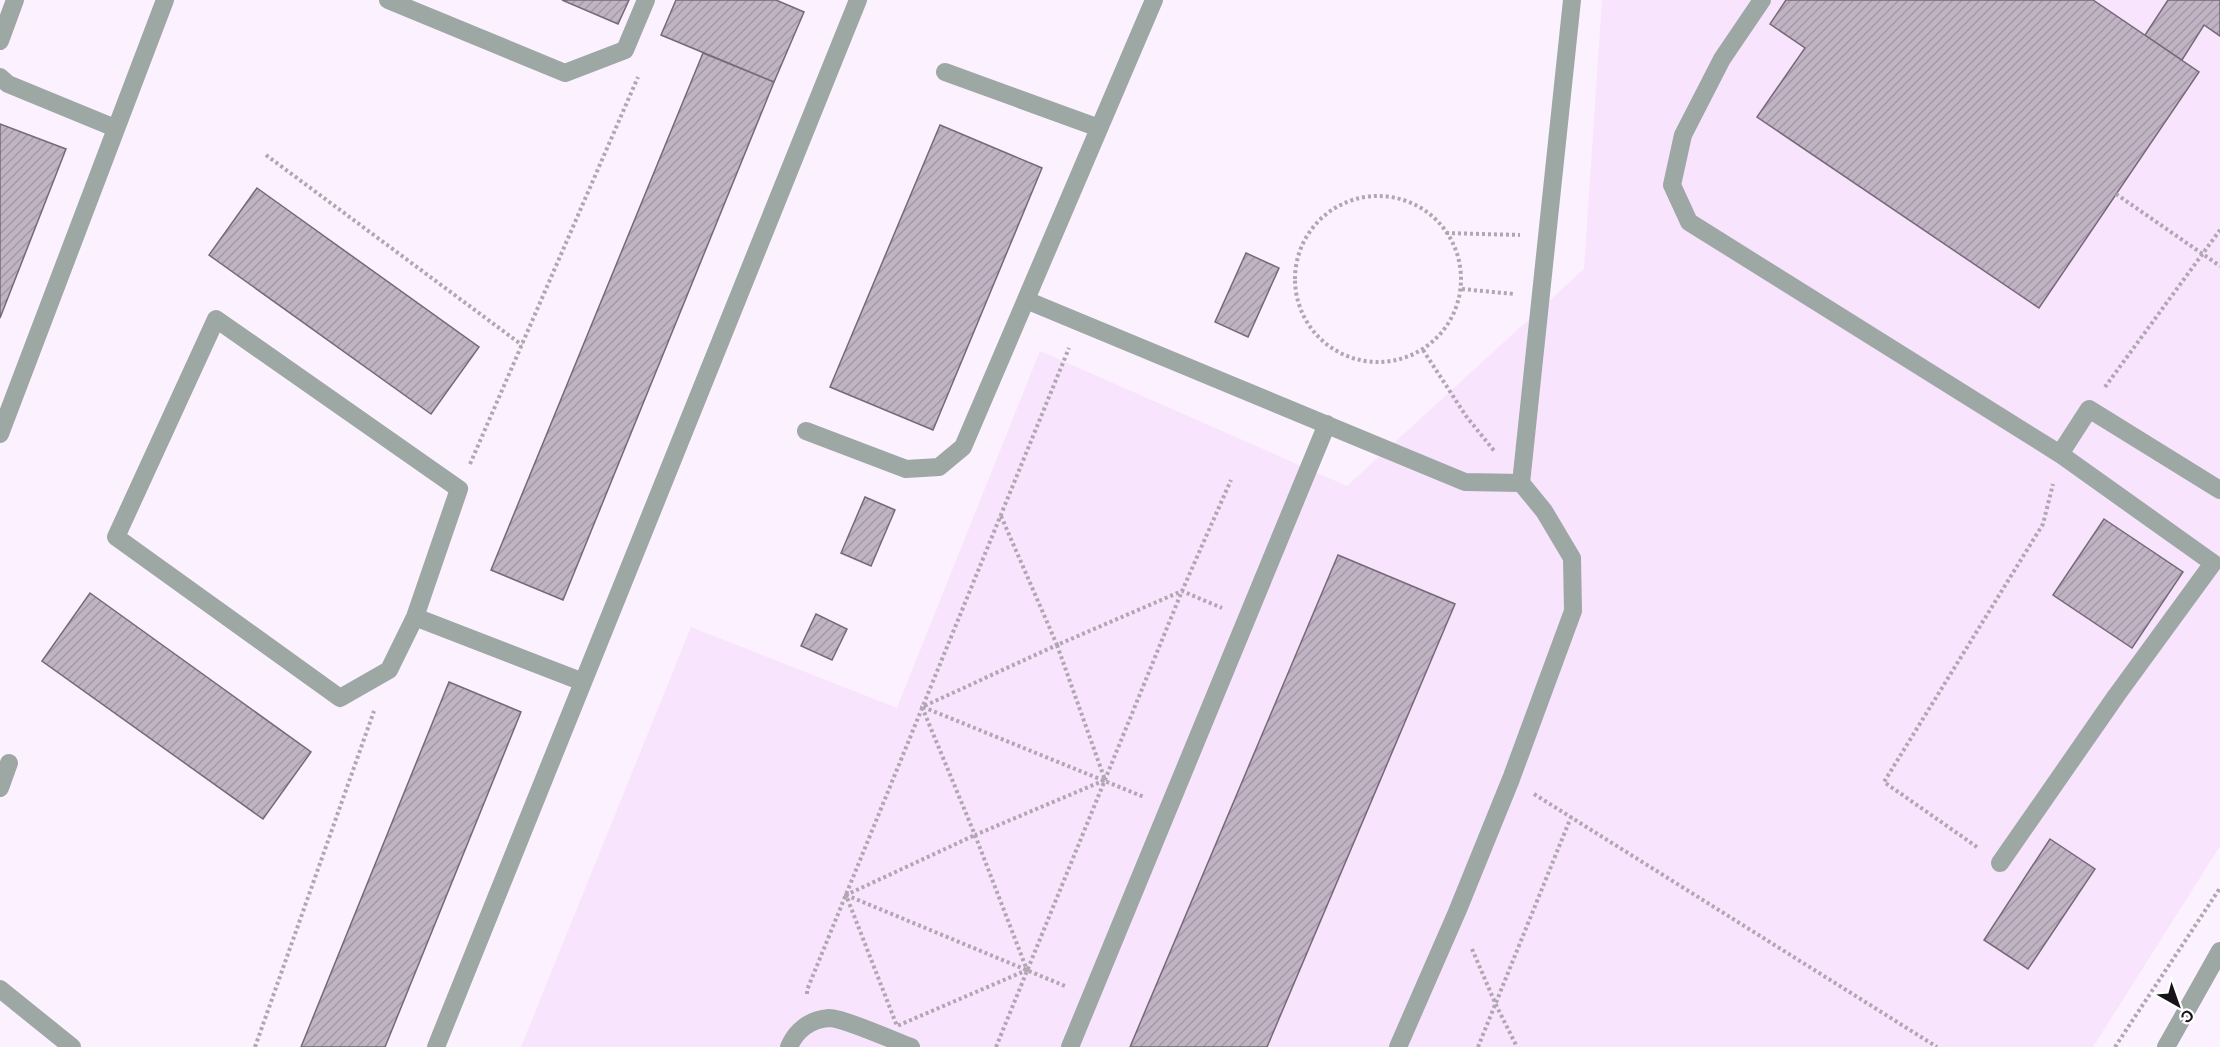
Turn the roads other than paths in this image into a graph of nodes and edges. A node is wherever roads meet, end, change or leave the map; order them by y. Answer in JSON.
{"nodes":[{"id":1,"x":15,"y":0,"type":"edge"},
{"id":2,"x":165,"y":0,"type":"edge"},
{"id":3,"x":388,"y":0,"type":"edge"},
{"id":4,"x":646,"y":0,"type":"edge"},
{"id":5,"x":858,"y":0,"type":"edge"},
{"id":6,"x":1154,"y":0,"type":"edge"},
{"id":7,"x":1572,"y":0,"type":"edge"},
{"id":8,"x":1762,"y":0,"type":"edge"},
{"id":9,"x":0,"y":41,"type":"edge"},
{"id":10,"x":945,"y":72,"type":"dead end"},
{"id":11,"x":0,"y":77,"type":"edge"},
{"id":12,"x":115,"y":128,"type":"junction"},
{"id":13,"x":1100,"y":128,"type":"junction"},
{"id":14,"x":1026,"y":300,"type":"junction"},
{"id":15,"x":5,"y":405,"type":"edge"},
{"id":16,"x":1327,"y":424,"type":"junction"},
{"id":17,"x":806,"y":431,"type":"dead end"},
{"id":18,"x":0,"y":434,"type":"edge"},
{"id":19,"x":2060,"y":454,"type":"junction"},
{"id":20,"x":1521,"y":483,"type":"junction"},
{"id":21,"x":2220,"y":490,"type":"edge"},
{"id":22,"x":415,"y":617,"type":"junction"},
{"id":23,"x":583,"y":682,"type":"junction"},
{"id":24,"x":9,"y":762,"type":"dead end"},
{"id":25,"x":0,"y":788,"type":"edge"},
{"id":26,"x":2000,"y":863,"type":"road end"},
{"id":27,"x":2220,"y":951,"type":"edge"},
{"id":28,"x":0,"y":989,"type":"edge"},
{"id":29,"x":72,"y":1047,"type":"edge"},
{"id":30,"x":436,"y":1047,"type":"edge"},
{"id":31,"x":789,"y":1047,"type":"edge"},
{"id":32,"x":911,"y":1047,"type":"edge"},
{"id":33,"x":1071,"y":1047,"type":"edge"},
{"id":34,"x":1398,"y":1047,"type":"edge"},
{"id":35,"x":2166,"y":1047,"type":"edge"}],
"edges":[{"from":1,"to":9,"type":"lane"},
{"from":2,"to":12,"type":"lane"},
{"from":3,"to":4,"type":"lane"},
{"from":5,"to":23,"type":"lane"},
{"from":6,"to":13,"type":"lane"},
{"from":7,"to":20,"type":"lane"},
{"from":8,"to":19,"type":"lane"},
{"from":10,"to":13,"type":"lane"},
{"from":11,"to":12,"type":"lane"},
{"from":12,"to":15,"type":"lane"},
{"from":13,"to":14,"type":"lane"},
{"from":14,"to":16,"type":"lane"},
{"from":14,"to":17,"type":"lane"},
{"from":15,"to":18,"type":"lane"},
{"from":16,"to":20,"type":"lane"},
{"from":16,"to":33,"type":"lane"},
{"from":19,"to":21,"type":"lane"},
{"from":19,"to":26,"type":"lane"},
{"from":20,"to":34,"type":"lane"},
{"from":22,"to":22,"type":"lane"},
{"from":22,"to":23,"type":"lane"},
{"from":23,"to":30,"type":"lane"},
{"from":24,"to":25,"type":"lane"},
{"from":27,"to":35,"type":"lane"},
{"from":28,"to":29,"type":"lane"},
{"from":31,"to":32,"type":"lane"}]}
